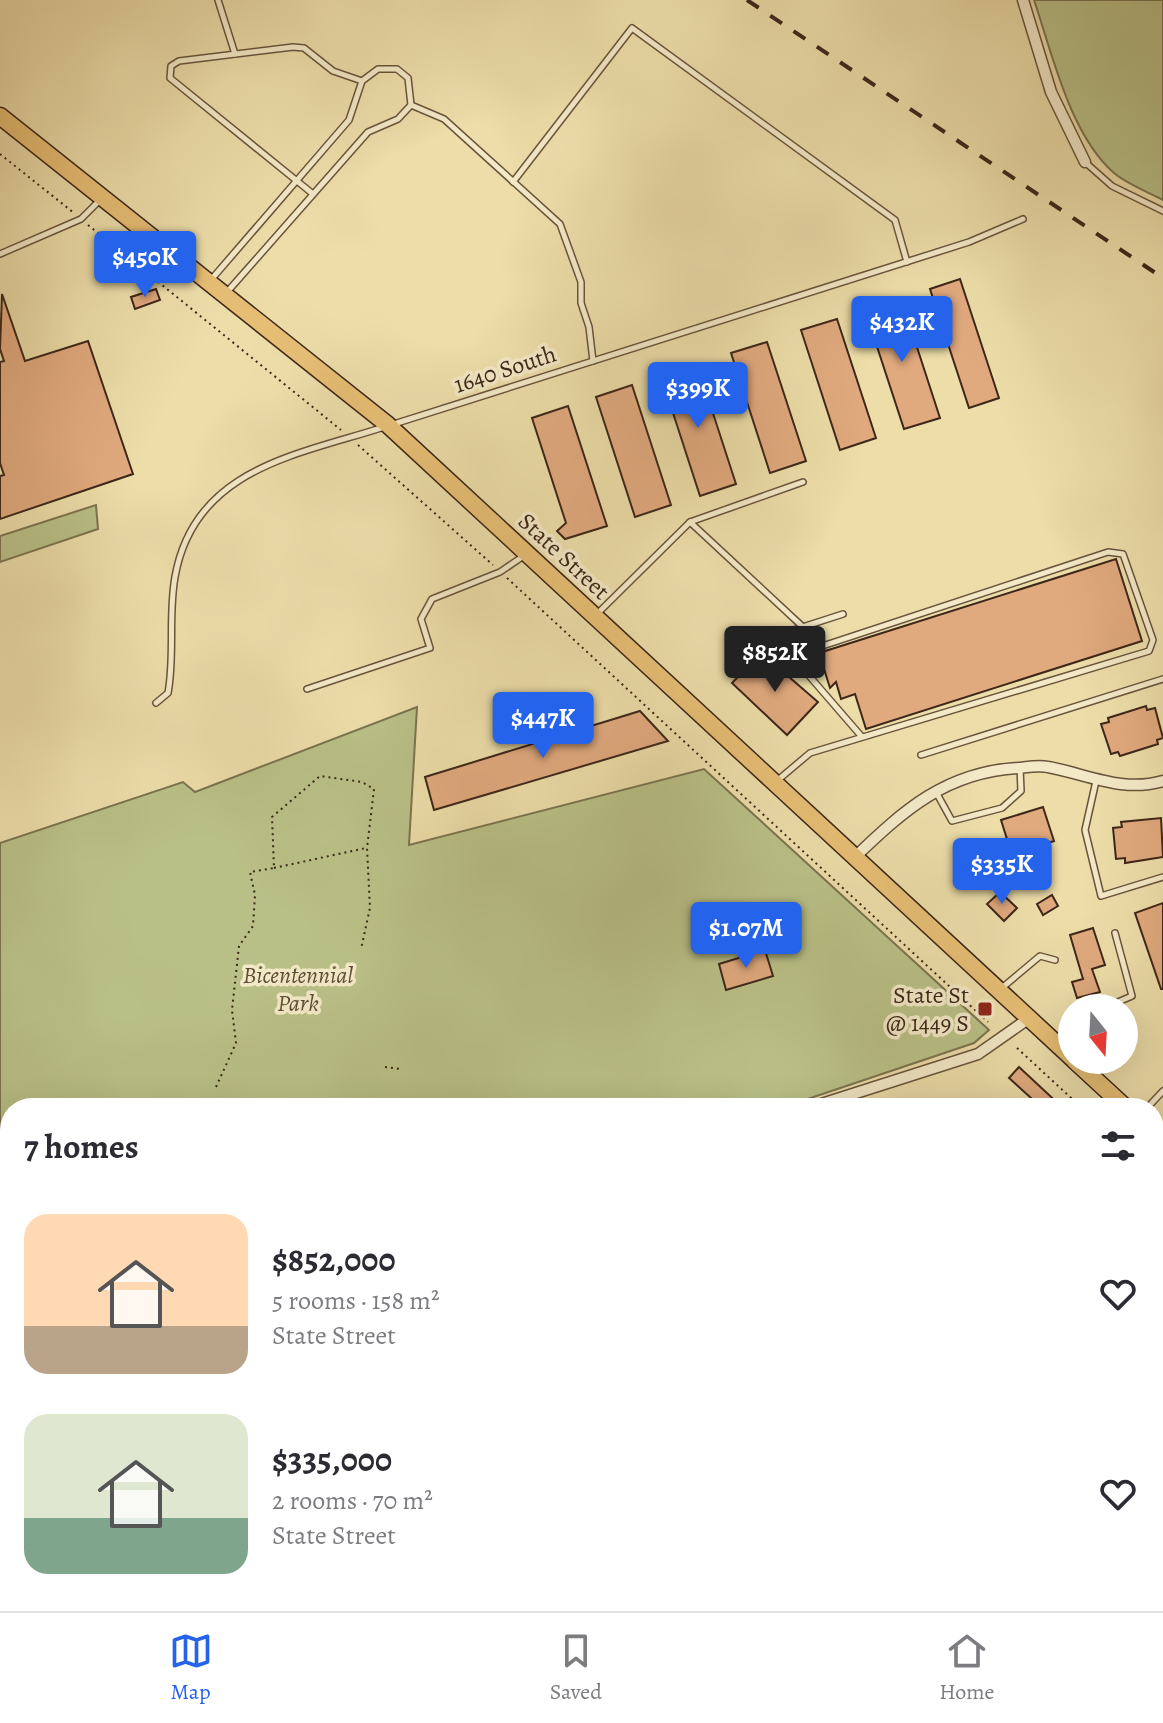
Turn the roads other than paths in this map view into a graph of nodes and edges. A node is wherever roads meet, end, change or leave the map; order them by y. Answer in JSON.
{"nodes":[{"id":1,"x":218,"y":0,"type":"edge"},
{"id":2,"x":1023,"y":0,"type":"edge"},
{"id":3,"x":235,"y":54,"type":"junction"},
{"id":4,"x":362,"y":81,"type":"junction"},
{"id":5,"x":411,"y":105,"type":"junction"},
{"id":6,"x":0,"y":116,"type":"edge"},
{"id":7,"x":1085,"y":162,"type":"joint"},
{"id":8,"x":297,"y":181,"type":"junction"},
{"id":9,"x":513,"y":182,"type":"junction"},
{"id":10,"x":313,"y":194,"type":"junction"},
{"id":11,"x":102,"y":197,"type":"junction"},
{"id":12,"x":1163,"y":211,"type":"edge"},
{"id":13,"x":1023,"y":219,"type":"dead end"},
{"id":14,"x":0,"y":254,"type":"edge"},
{"id":15,"x":907,"y":262,"type":"junction"},
{"id":16,"x":209,"y":282,"type":"junction"},
{"id":17,"x":224,"y":295,"type":"junction"},
{"id":18,"x":593,"y":361,"type":"junction"},
{"id":19,"x":388,"y":425,"type":"junction"},
{"id":20,"x":803,"y":482,"type":"dead end"},
{"id":21,"x":690,"y":522,"type":"junction"},
{"id":22,"x":526,"y":554,"type":"junction"},
{"id":23,"x":843,"y":614,"type":"dead end"},
{"id":24,"x":594,"y":617,"type":"junction"},
{"id":25,"x":803,"y":627,"type":"junction"},
{"id":26,"x":741,"y":647,"type":"dead end"},
{"id":27,"x":1163,"y":679,"type":"edge"},
{"id":28,"x":307,"y":689,"type":"dead end"},
{"id":29,"x":156,"y":703,"type":"dead end"},
{"id":30,"x":862,"y":737,"type":"junction"},
{"id":31,"x":921,"y":755,"type":"dead end"},
{"id":32,"x":1020,"y":767,"type":"junction"},
{"id":33,"x":1096,"y":781,"type":"junction"},
{"id":34,"x":1163,"y":781,"type":"edge"},
{"id":35,"x":775,"y":784,"type":"junction"},
{"id":36,"x":936,"y":791,"type":"junction"},
{"id":37,"x":855,"y":857,"type":"junction"},
{"id":38,"x":1163,"y":877,"type":"edge"},
{"id":39,"x":1115,"y":933,"type":"dead end"},
{"id":40,"x":1055,"y":960,"type":"dead end"},
{"id":41,"x":999,"y":991,"type":"junction"},
{"id":42,"x":1131,"y":994,"type":"edge"},
{"id":43,"x":1028,"y":1019,"type":"junction"},
{"id":44,"x":1057,"y":1044,"type":"edge"},
{"id":45,"x":1089,"y":1074,"type":"edge"},
{"id":46,"x":849,"y":1098,"type":"edge"},
{"id":47,"x":1115,"y":1098,"type":"edge"}],
"edges":[{"from":1,"to":3,"type":"lane"},
{"from":2,"to":7,"type":"street"},
{"from":3,"to":4,"type":"lane"},
{"from":3,"to":8,"type":"lane"},
{"from":4,"to":5,"type":"lane"},
{"from":4,"to":8,"type":"lane"},
{"from":5,"to":9,"type":"lane"},
{"from":5,"to":10,"type":"lane"},
{"from":6,"to":11,"type":"main road","name":"State Street"},
{"from":7,"to":12,"type":"lane"},
{"from":8,"to":10,"type":"lane"},
{"from":8,"to":16,"type":"lane"},
{"from":9,"to":15,"type":"lane"},
{"from":9,"to":18,"type":"lane"},
{"from":10,"to":17,"type":"lane"},
{"from":11,"to":14,"type":"lane"},
{"from":11,"to":16,"type":"main road","name":"State Street"},
{"from":13,"to":15,"type":"lane","name":"1640 South"},
{"from":15,"to":18,"type":"lane","name":"1640 South"},
{"from":16,"to":17,"type":"main road","name":"State Street"},
{"from":17,"to":19,"type":"main road","name":"State Street"},
{"from":18,"to":19,"type":"lane","name":"1640 South"},
{"from":19,"to":22,"type":"main road","name":"State Street"},
{"from":19,"to":29,"type":"lane","name":"1640 South"},
{"from":20,"to":21,"type":"lane"},
{"from":21,"to":24,"type":"lane"},
{"from":21,"to":25,"type":"lane"},
{"from":22,"to":24,"type":"main road","name":"State Street"},
{"from":22,"to":28,"type":"lane"},
{"from":23,"to":25,"type":"lane"},
{"from":24,"to":35,"type":"main road","name":"State Street"},
{"from":25,"to":26,"type":"lane"},
{"from":27,"to":31,"type":"lane"},
{"from":30,"to":30,"type":"lane"},
{"from":30,"to":35,"type":"lane"},
{"from":32,"to":33,"type":"street"},
{"from":32,"to":36,"type":"street"},
{"from":32,"to":36,"type":"lane"},
{"from":33,"to":34,"type":"street"},
{"from":33,"to":38,"type":"lane"},
{"from":35,"to":37,"type":"main road","name":"State Street"},
{"from":36,"to":37,"type":"street"},
{"from":37,"to":41,"type":"main road","name":"State Street"},
{"from":39,"to":42,"type":"lane"},
{"from":40,"to":41,"type":"lane"},
{"from":41,"to":43,"type":"main road","name":"State Street"},
{"from":43,"to":44,"type":"main road","name":"State Street"},
{"from":43,"to":46,"type":"street"},
{"from":45,"to":47,"type":"main road","name":"State Street"}]}
